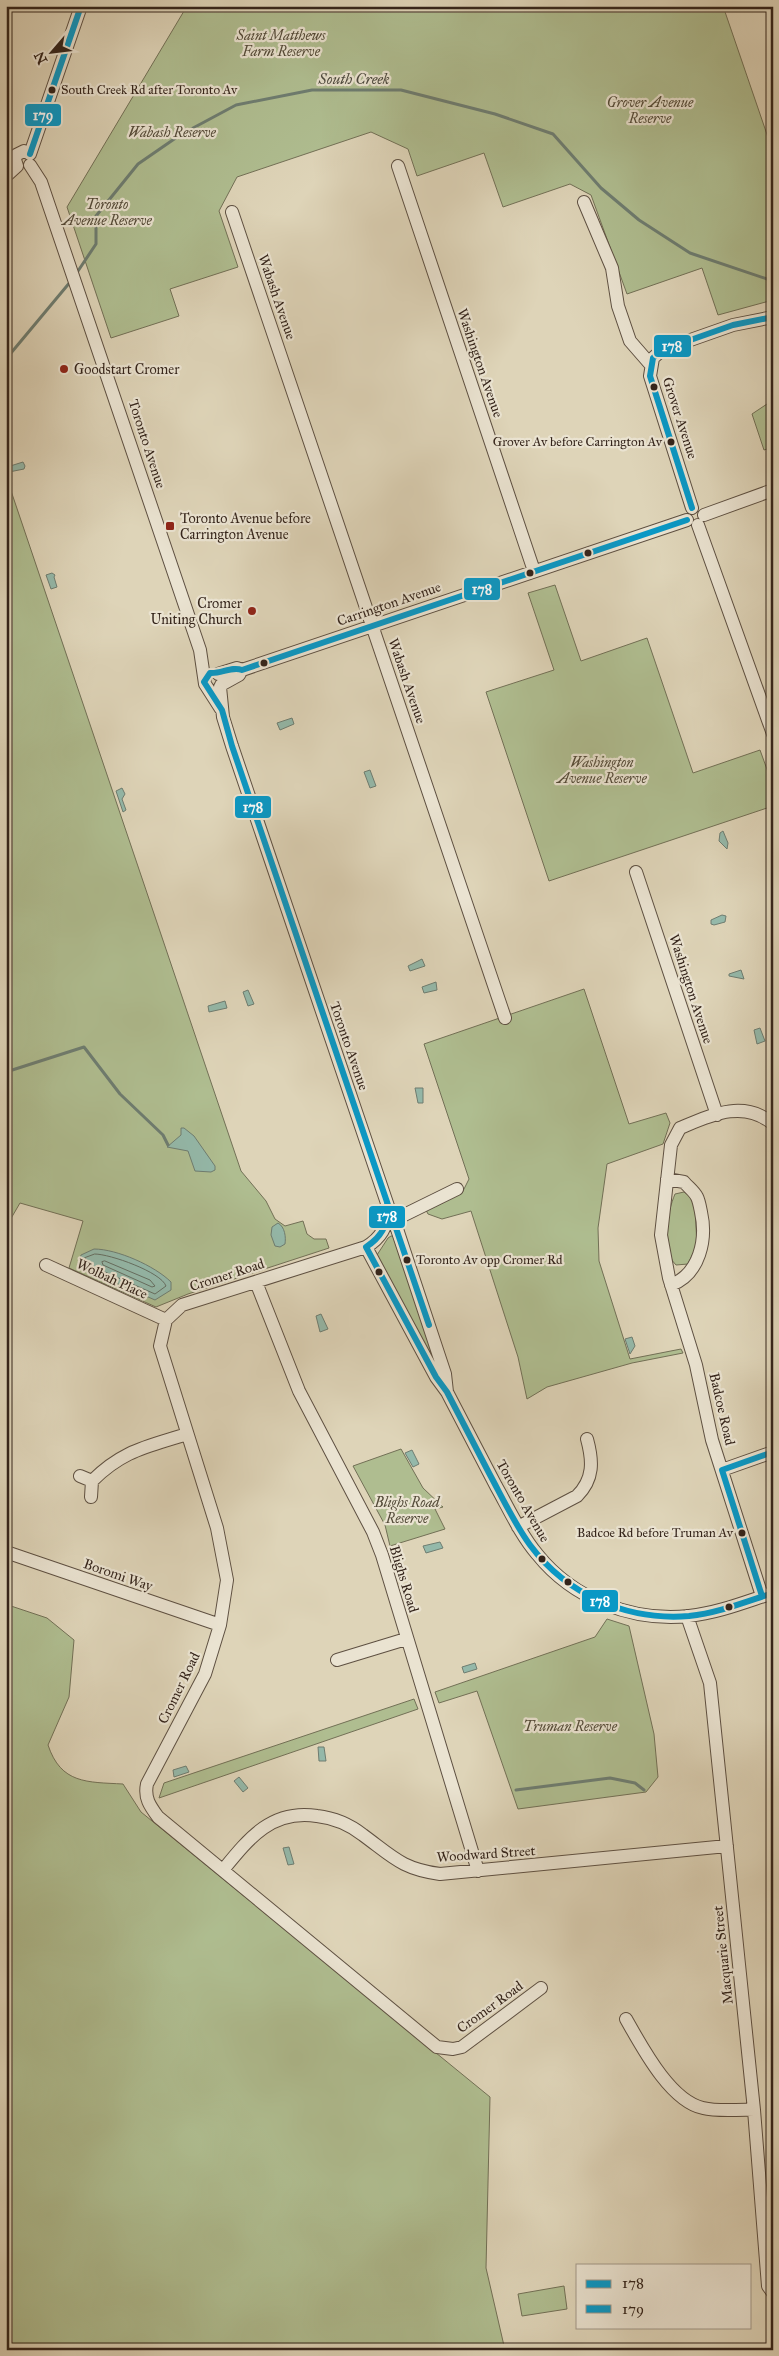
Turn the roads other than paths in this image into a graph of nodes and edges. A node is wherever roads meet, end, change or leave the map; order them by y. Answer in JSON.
{"nodes":[{"id":1,"x":81,"y":6,"type":"edge"},
{"id":2,"x":26,"y":161,"type":"junction"},
{"id":3,"x":398,"y":166,"type":"dead end"},
{"id":4,"x":6,"y":176,"type":"edge"},
{"id":5,"x":584,"y":202,"type":"dead end"},
{"id":6,"x":232,"y":212,"type":"dead end"},
{"id":7,"x":773,"y":317,"type":"edge"},
{"id":8,"x":650,"y":364,"type":"junction"},
{"id":9,"x":773,"y":490,"type":"edge"},
{"id":10,"x":696,"y":517,"type":"junction"},
{"id":11,"x":534,"y":571,"type":"junction"},
{"id":12,"x":373,"y":626,"type":"junction"},
{"id":13,"x":215,"y":681,"type":"junction"},
{"id":14,"x":773,"y":734,"type":"edge"},
{"id":15,"x":636,"y":872,"type":"dead end"},
{"id":16,"x":505,"y":1018,"type":"dead end"},
{"id":17,"x":717,"y":1115,"type":"junction"},
{"id":18,"x":773,"y":1124,"type":"edge"},
{"id":19,"x":667,"y":1179,"type":"junction"},
{"id":20,"x":457,"y":1189,"type":"dead end"},
{"id":21,"x":392,"y":1215,"type":"junction"},
{"id":22,"x":366,"y":1247,"type":"junction"},
{"id":23,"x":46,"y":1265,"type":"dead end"},
{"id":24,"x":256,"y":1282,"type":"junction"},
{"id":25,"x":671,"y":1285,"type":"junction"},
{"id":26,"x":166,"y":1320,"type":"junction"},
{"id":27,"x":447,"y":1392,"type":"junction"},
{"id":28,"x":187,"y":1434,"type":"junction"},
{"id":29,"x":587,"y":1439,"type":"dead end"},
{"id":30,"x":773,"y":1452,"type":"edge"},
{"id":31,"x":722,"y":1470,"type":"junction"},
{"id":32,"x":80,"y":1476,"type":"dead end"},
{"id":33,"x":92,"y":1481,"type":"junction"},
{"id":34,"x":90,"y":1497,"type":"dead end"},
{"id":35,"x":518,"y":1527,"type":"junction"},
{"id":36,"x":6,"y":1552,"type":"edge"},
{"id":37,"x":768,"y":1594,"type":"edge"},
{"id":38,"x":687,"y":1616,"type":"junction"},
{"id":39,"x":220,"y":1625,"type":"junction"},
{"id":40,"x":406,"y":1639,"type":"junction"},
{"id":41,"x":337,"y":1660,"type":"dead end"},
{"id":42,"x":727,"y":1846,"type":"junction"},
{"id":43,"x":223,"y":1870,"type":"junction"},
{"id":44,"x":478,"y":1871,"type":"junction"},
{"id":45,"x":542,"y":1988,"type":"dead end"},
{"id":46,"x":626,"y":2018,"type":"dead end"},
{"id":47,"x":754,"y":2110,"type":"junction"},
{"id":48,"x":773,"y":2293,"type":"edge"}],
"edges":[{"from":1,"to":2,"type":"street"},
{"from":2,"to":4,"type":"street"},
{"from":2,"to":13,"type":"street","name":"Toronto Avenue"},
{"from":3,"to":11,"type":"street","name":"Washington Avenue"},
{"from":5,"to":8,"type":"street","name":"Grover Avenue"},
{"from":6,"to":12,"type":"street","name":"Wabash Avenue"},
{"from":7,"to":8,"type":"street"},
{"from":8,"to":10,"type":"street","name":"Grover Avenue"},
{"from":9,"to":10,"type":"street","name":"Carrington Avenue"},
{"from":10,"to":11,"type":"street","name":"Carrington Avenue"},
{"from":10,"to":14,"type":"street","name":"Grover Avenue"},
{"from":11,"to":12,"type":"street","name":"Carrington Avenue"},
{"from":12,"to":13,"type":"street","name":"Carrington Avenue"},
{"from":12,"to":16,"type":"street","name":"Wabash Avenue"},
{"from":13,"to":21,"type":"street","name":"Toronto Avenue"},
{"from":15,"to":17,"type":"street","name":"Washington Avenue"},
{"from":17,"to":18,"type":"street"},
{"from":17,"to":19,"type":"street","name":"Badcoe Road"},
{"from":19,"to":25,"type":"street","name":"Badcoe Road"},
{"from":19,"to":25,"type":"street"},
{"from":20,"to":21,"type":"street"},
{"from":21,"to":22,"type":"street","name":"Cromer Road"},
{"from":21,"to":27,"type":"street","name":"Toronto Avenue"},
{"from":22,"to":24,"type":"street","name":"Cromer Road"},
{"from":22,"to":27,"type":"street","name":"Toronto Avenue"},
{"from":23,"to":26,"type":"street","name":"Wolbah Place"},
{"from":24,"to":26,"type":"street","name":"Cromer Road"},
{"from":24,"to":40,"type":"street","name":"Blighs Road"},
{"from":25,"to":31,"type":"street","name":"Badcoe Road"},
{"from":26,"to":28,"type":"street","name":"Cromer Road"},
{"from":27,"to":35,"type":"street","name":"Toronto Avenue"},
{"from":28,"to":33,"type":"street"},
{"from":28,"to":39,"type":"street","name":"Cromer Road"},
{"from":29,"to":35,"type":"street"},
{"from":30,"to":31,"type":"street"},
{"from":31,"to":37,"type":"street","name":"Badcoe Road"},
{"from":32,"to":33,"type":"street"},
{"from":33,"to":34,"type":"street"},
{"from":35,"to":38,"type":"street","name":"Toronto Avenue"},
{"from":36,"to":39,"type":"street","name":"Boromi Way"},
{"from":37,"to":38,"type":"street","name":"Toronto Avenue"},
{"from":38,"to":42,"type":"street","name":"Macquarie Street"},
{"from":39,"to":43,"type":"street","name":"Cromer Road"},
{"from":40,"to":41,"type":"street"},
{"from":40,"to":44,"type":"street","name":"Blighs Road"},
{"from":42,"to":44,"type":"street","name":"Woodward Street"},
{"from":42,"to":47,"type":"street","name":"Macquarie Street"},
{"from":43,"to":44,"type":"street","name":"Woodward Street"},
{"from":43,"to":45,"type":"street","name":"Cromer Road"},
{"from":46,"to":47,"type":"street"},
{"from":47,"to":48,"type":"street","name":"Macquarie Street"}]}
